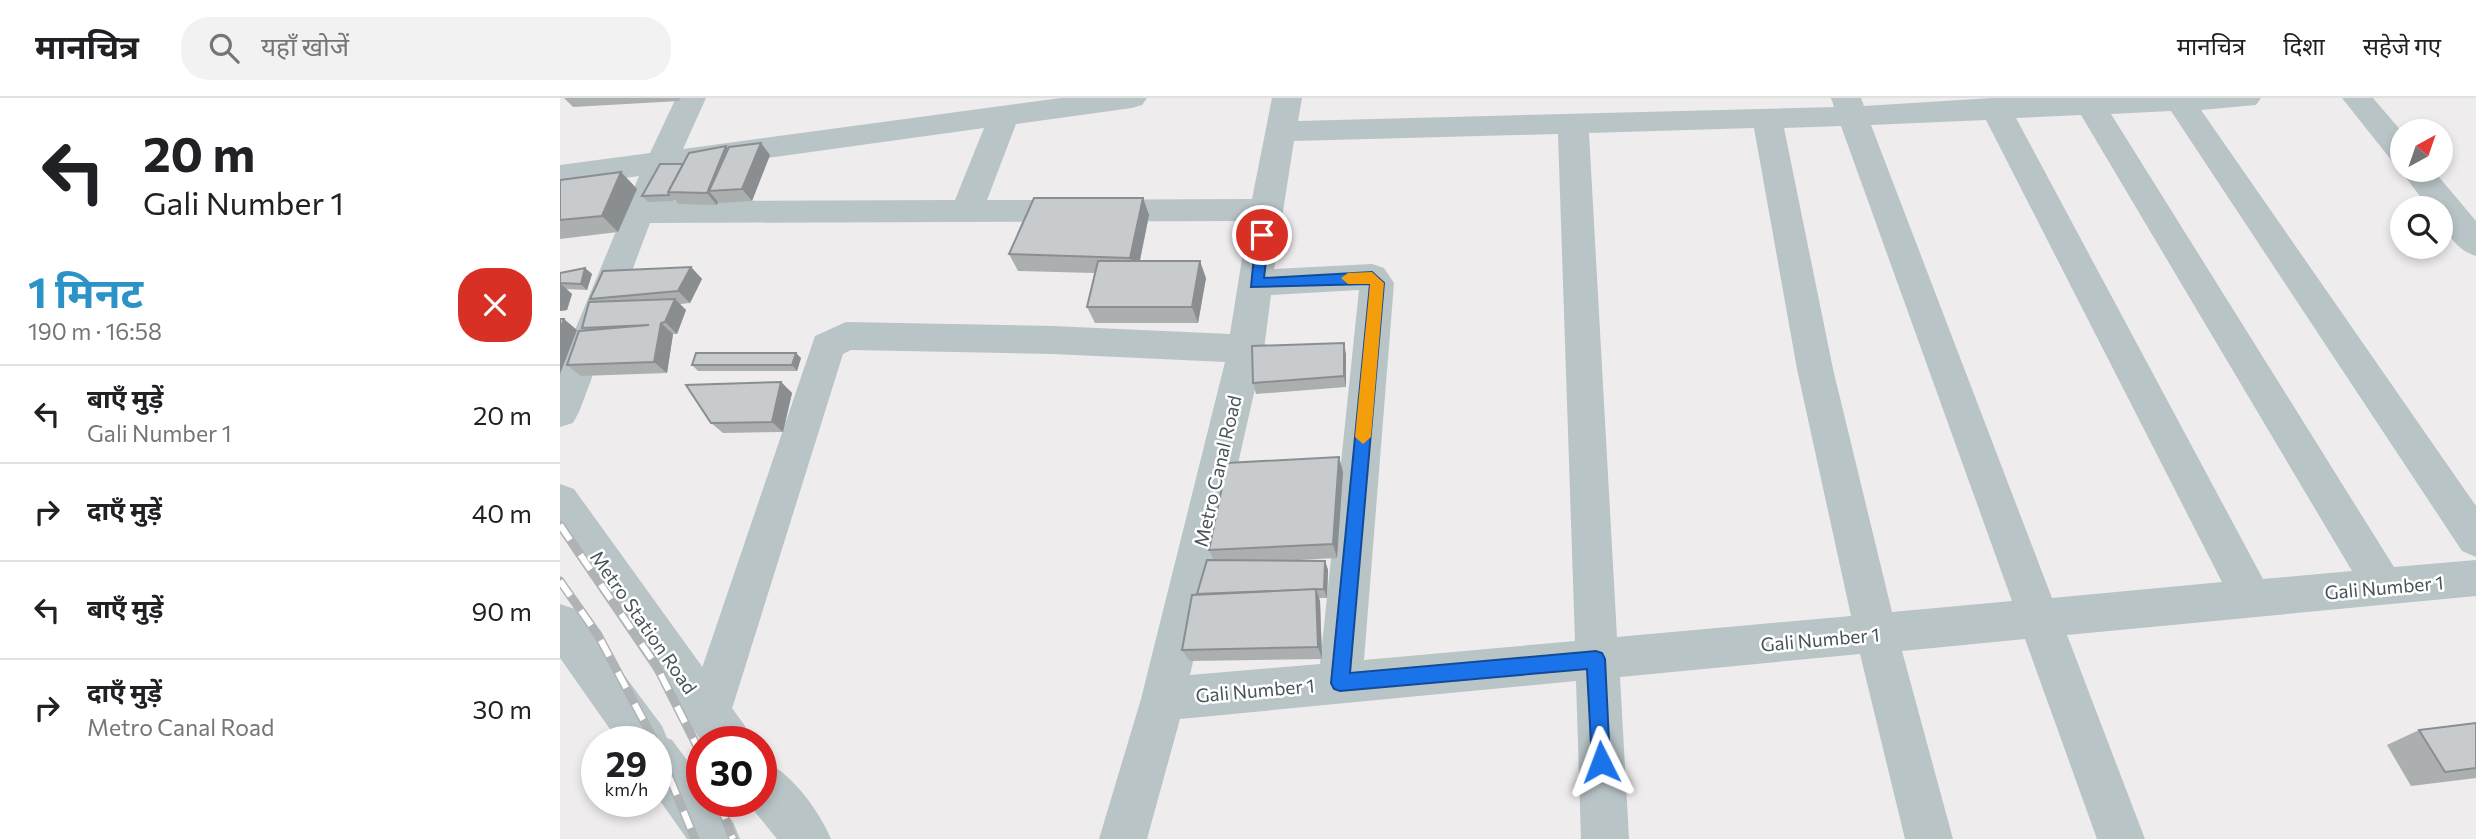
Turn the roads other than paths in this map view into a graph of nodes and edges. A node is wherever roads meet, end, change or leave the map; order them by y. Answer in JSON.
{"nodes":[{"id":1,"x":691,"y":98,"type":"edge"},
{"id":2,"x":931,"y":98,"type":"edge"},
{"id":3,"x":1132,"y":98,"type":"edge"},
{"id":4,"x":2246,"y":98,"type":"edge"},
{"id":5,"x":2357,"y":98,"type":"edge"},
{"id":6,"x":2179,"y":100,"type":"junction"},
{"id":7,"x":2088,"y":103,"type":"junction"},
{"id":8,"x":1849,"y":107,"type":"edge"},
{"id":9,"x":1995,"y":107,"type":"junction"},
{"id":10,"x":1024,"y":108,"type":"edge"},
{"id":11,"x":1284,"y":115,"type":"edge"},
{"id":12,"x":1767,"y":118,"type":"junction"},
{"id":13,"x":1573,"y":123,"type":"junction"},
{"id":14,"x":918,"y":126,"type":"junction"},
{"id":15,"x":2390,"y":138,"type":"edge"},
{"id":16,"x":661,"y":162,"type":"junction"},
{"id":17,"x":560,"y":176,"type":"edge"},
{"id":18,"x":2426,"y":182,"type":"edge"},
{"id":19,"x":1266,"y":210,"type":"junction"},
{"id":20,"x":966,"y":211,"type":"junction"},
{"id":21,"x":638,"y":212,"type":"junction"},
{"id":22,"x":2476,"y":244,"type":"edge"},
{"id":23,"x":1256,"y":283,"type":"junction"},
{"id":24,"x":1247,"y":349,"type":"junction"},
{"id":25,"x":560,"y":412,"type":"edge"},
{"id":26,"x":560,"y":501,"type":"edge"},
{"id":27,"x":2476,"y":538,"type":"edge"},
{"id":28,"x":2476,"y":578,"type":"edge"},
{"id":29,"x":2384,"y":587,"type":"junction"},
{"id":30,"x":2252,"y":599,"type":"junction"},
{"id":31,"x":2039,"y":618,"type":"junction"},
{"id":32,"x":560,"y":623,"type":"edge"},
{"id":33,"x":1876,"y":634,"type":"junction"},
{"id":34,"x":1596,"y":659,"type":"junction"},
{"id":35,"x":1340,"y":683,"type":"junction"},
{"id":36,"x":1163,"y":699,"type":"junction"},
{"id":37,"x":634,"y":726,"type":"edge"},
{"id":38,"x":717,"y":726,"type":"edge"},
{"id":39,"x":720,"y":726,"type":"edge"},
{"id":40,"x":672,"y":778,"type":"edge"},
{"id":41,"x":777,"y":802,"type":"edge"},
{"id":42,"x":716,"y":839,"type":"edge"},
{"id":43,"x":807,"y":839,"type":"edge"},
{"id":44,"x":1123,"y":839,"type":"edge"},
{"id":45,"x":1605,"y":839,"type":"edge"},
{"id":46,"x":1929,"y":839,"type":"edge"},
{"id":47,"x":2121,"y":839,"type":"edge"}],
"edges":[{"from":1,"to":16,"type":"street"},
{"from":2,"to":14,"type":"street"},
{"from":3,"to":10,"type":"street"},
{"from":4,"to":6,"type":"street"},
{"from":5,"to":15,"type":"street"},
{"from":6,"to":7,"type":"street"},
{"from":6,"to":27,"type":"street"},
{"from":7,"to":9,"type":"street"},
{"from":7,"to":29,"type":"street"},
{"from":8,"to":9,"type":"street"},
{"from":8,"to":12,"type":"street"},
{"from":8,"to":31,"type":"street"},
{"from":9,"to":30,"type":"street"},
{"from":10,"to":14,"type":"street"},
{"from":10,"to":20,"type":"street"},
{"from":11,"to":13,"type":"street"},
{"from":11,"to":19,"type":"street","name":"Metro Canal Road"},
{"from":12,"to":13,"type":"street"},
{"from":12,"to":33,"type":"street"},
{"from":13,"to":34,"type":"street"},
{"from":14,"to":16,"type":"street"},
{"from":16,"to":17,"type":"street"},
{"from":16,"to":21,"type":"street"},
{"from":18,"to":22,"type":"street"},
{"from":19,"to":20,"type":"street"},
{"from":19,"to":23,"type":"street","name":"Metro Canal Road"},
{"from":20,"to":21,"type":"street"},
{"from":21,"to":25,"type":"street"},
{"from":23,"to":24,"type":"street","name":"Metro Canal Road"},
{"from":23,"to":35,"type":"street"},
{"from":24,"to":36,"type":"street","name":"Metro Canal Road"},
{"from":24,"to":39,"type":"street"},
{"from":26,"to":38,"type":"street","name":"Metro Station Road"},
{"from":28,"to":29,"type":"street","name":"Gali Number 1"},
{"from":29,"to":30,"type":"street","name":"Gali Number 1"},
{"from":30,"to":31,"type":"street","name":"Gali Number 1"},
{"from":31,"to":33,"type":"street","name":"Gali Number 1"},
{"from":31,"to":47,"type":"street"},
{"from":32,"to":37,"type":"street"},
{"from":33,"to":34,"type":"street","name":"Gali Number 1"},
{"from":33,"to":46,"type":"street"},
{"from":34,"to":35,"type":"street","name":"Gali Number 1"},
{"from":34,"to":45,"type":"street"},
{"from":35,"to":36,"type":"street","name":"Gali Number 1"},
{"from":36,"to":44,"type":"street","name":"Metro Canal Road"},
{"from":40,"to":42,"type":"street"},
{"from":41,"to":43,"type":"street"}]}
